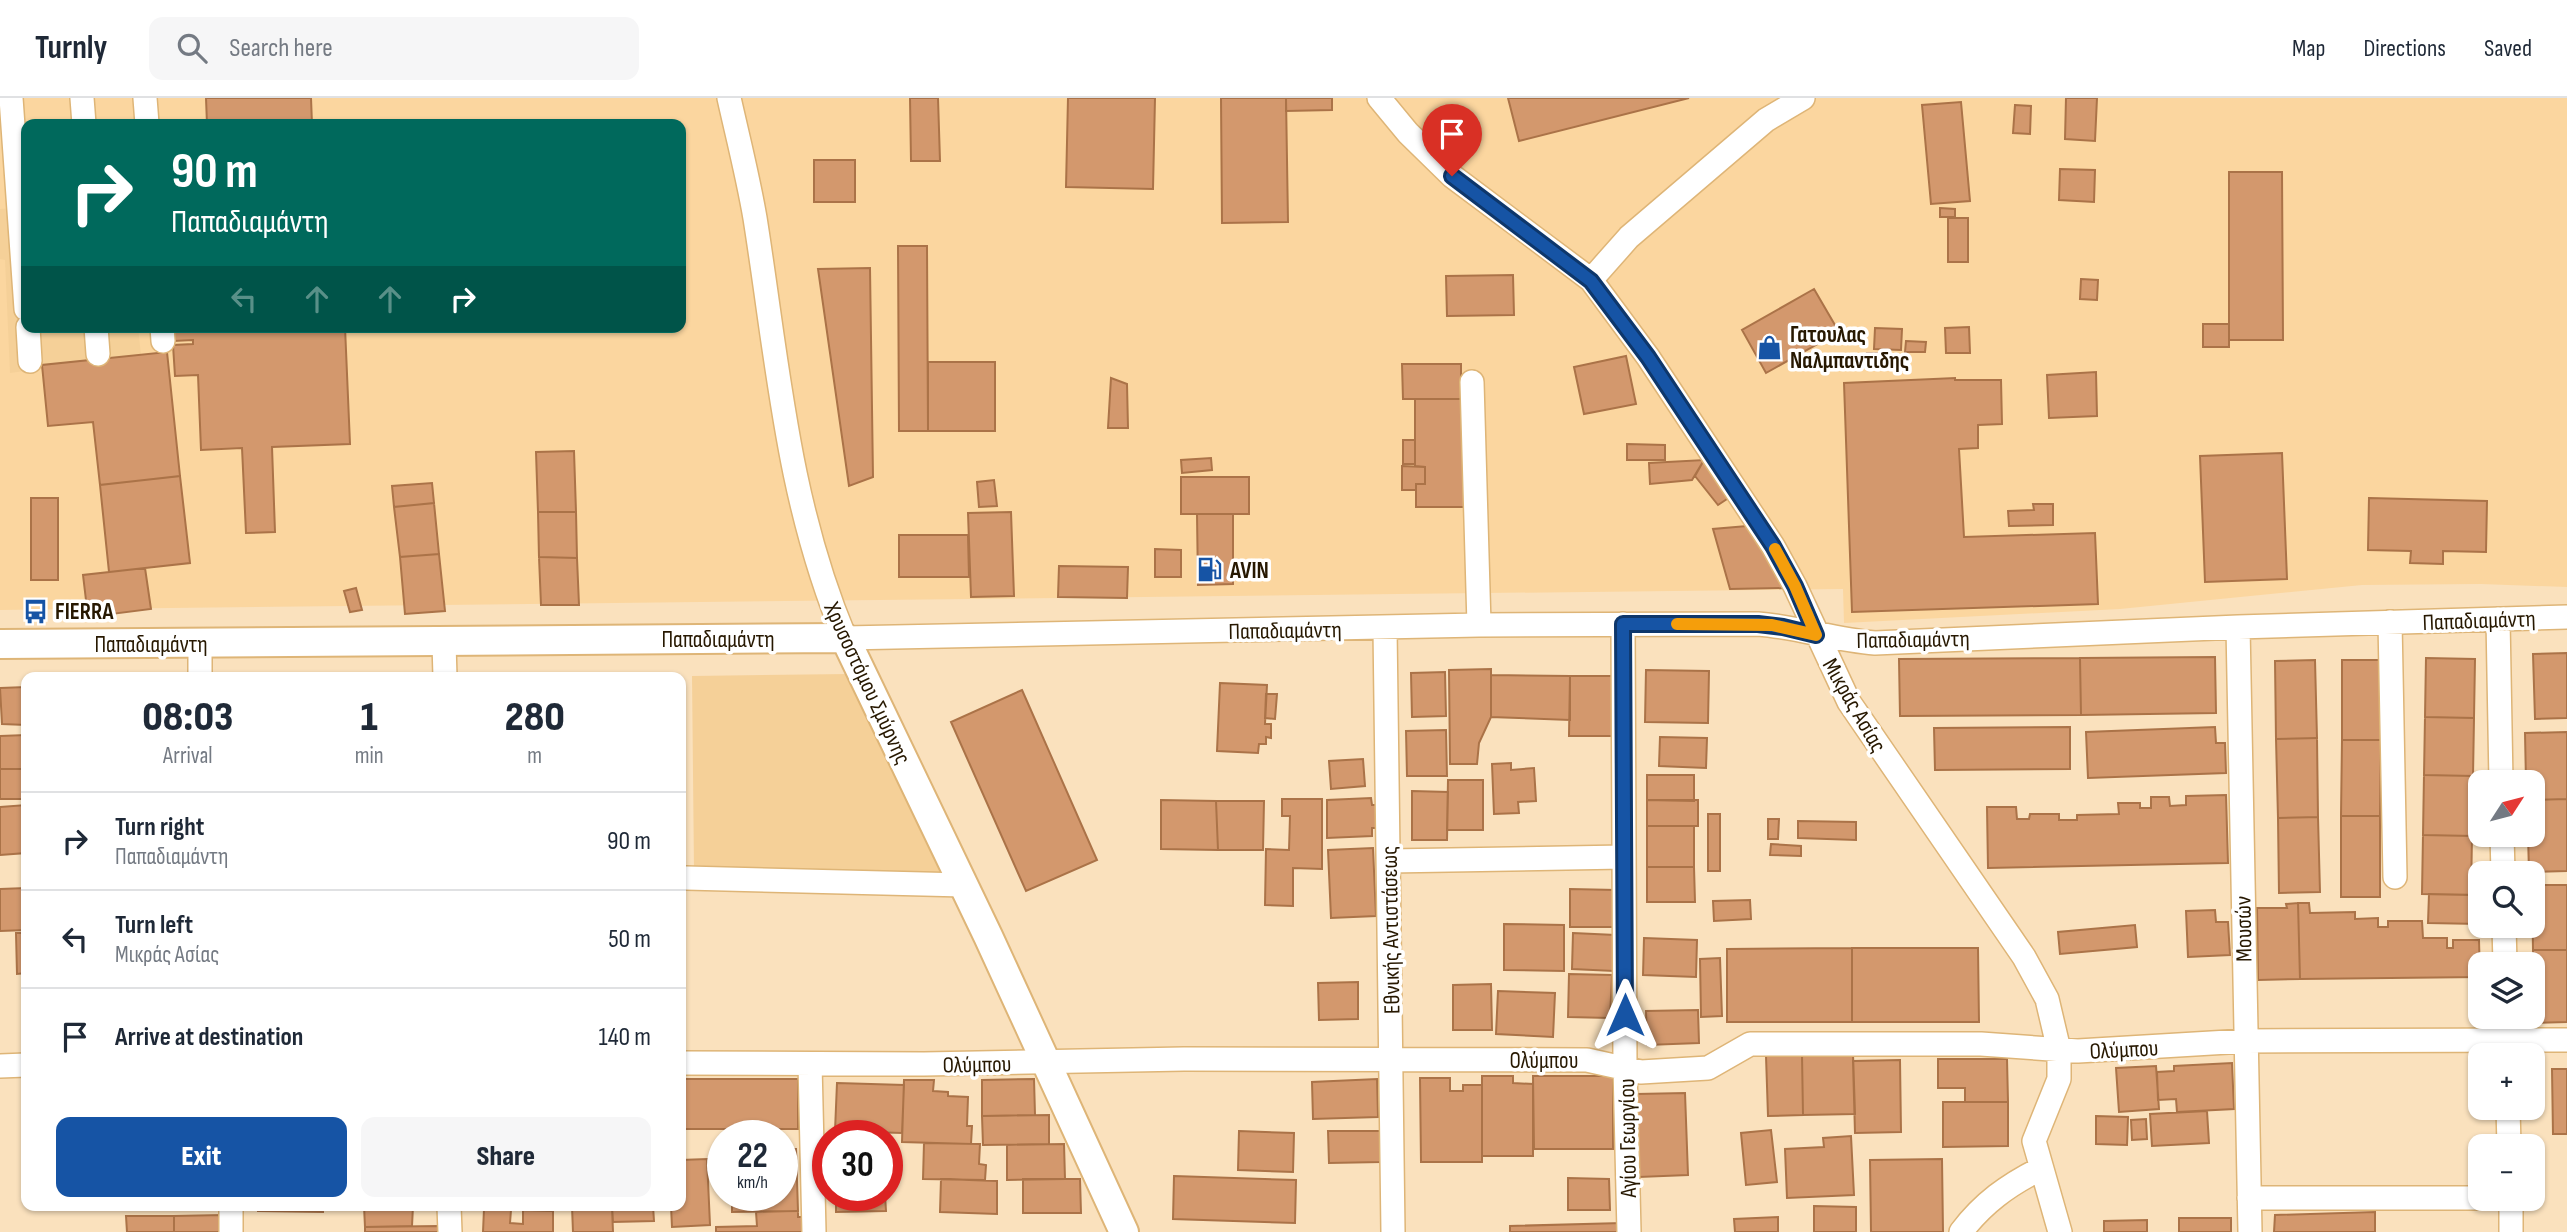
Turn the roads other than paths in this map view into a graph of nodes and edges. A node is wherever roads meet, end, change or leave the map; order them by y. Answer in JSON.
{"nodes":[{"id":1,"x":11,"y":98,"type":"edge"},
{"id":2,"x":82,"y":98,"type":"edge"},
{"id":3,"x":145,"y":98,"type":"edge"},
{"id":4,"x":729,"y":98,"type":"edge"},
{"id":5,"x":1379,"y":98,"type":"edge"},
{"id":6,"x":1803,"y":98,"type":"edge"},
{"id":7,"x":83,"y":119,"type":"edge"},
{"id":8,"x":147,"y":119,"type":"edge"},
{"id":9,"x":21,"y":239,"type":"edge"},
{"id":10,"x":1591,"y":281,"type":"junction"},
{"id":11,"x":28,"y":333,"type":"edge"},
{"id":12,"x":96,"y":333,"type":"edge"},
{"id":13,"x":98,"y":354,"type":"dead end"},
{"id":14,"x":30,"y":361,"type":"dead end"},
{"id":15,"x":1472,"y":382,"type":"dead end"},
{"id":16,"x":2567,"y":617,"type":"edge"},
{"id":17,"x":2498,"y":619,"type":"junction"},
{"id":18,"x":2390,"y":622,"type":"junction"},
{"id":19,"x":1623,"y":624,"type":"junction"},
{"id":20,"x":1479,"y":625,"type":"junction"},
{"id":21,"x":2238,"y":627,"type":"junction"},
{"id":22,"x":1385,"y":628,"type":"junction"},
{"id":23,"x":1816,"y":635,"type":"junction"},
{"id":24,"x":845,"y":638,"type":"junction"},
{"id":25,"x":444,"y":643,"type":"junction"},
{"id":26,"x":0,"y":644,"type":"edge"},
{"id":27,"x":200,"y":644,"type":"junction"},
{"id":28,"x":200,"y":672,"type":"edge"},
{"id":29,"x":444,"y":672,"type":"edge"},
{"id":30,"x":2501,"y":770,"type":"edge"},
{"id":31,"x":1624,"y":857,"type":"junction"},
{"id":32,"x":1389,"y":861,"type":"junction"},
{"id":33,"x":2395,"y":877,"type":"dead end"},
{"id":34,"x":686,"y":878,"type":"dead end"},
{"id":35,"x":964,"y":885,"type":"junction"},
{"id":36,"x":2567,"y":1040,"type":"edge"},
{"id":37,"x":2245,"y":1041,"type":"junction"},
{"id":38,"x":2544,"y":1043,"type":"edge"},
{"id":39,"x":2468,"y":1047,"type":"edge"},
{"id":40,"x":2059,"y":1050,"type":"junction"},
{"id":41,"x":1391,"y":1060,"type":"junction"},
{"id":42,"x":686,"y":1063,"type":"edge"},
{"id":43,"x":1047,"y":1063,"type":"junction"},
{"id":44,"x":810,"y":1064,"type":"junction"},
{"id":45,"x":21,"y":1065,"type":"edge"},
{"id":46,"x":0,"y":1066,"type":"edge"},
{"id":47,"x":1625,"y":1068,"type":"junction"},
{"id":48,"x":2040,"y":1169,"type":"junction"},
{"id":49,"x":2249,"y":1198,"type":"junction"},
{"id":50,"x":2468,"y":1198,"type":"edge"},
{"id":51,"x":230,"y":1211,"type":"edge"},
{"id":52,"x":449,"y":1211,"type":"edge"},
{"id":53,"x":2511,"y":1211,"type":"edge"},
{"id":54,"x":232,"y":1232,"type":"edge"},
{"id":55,"x":450,"y":1232,"type":"edge"},
{"id":56,"x":814,"y":1232,"type":"edge"},
{"id":57,"x":1124,"y":1232,"type":"edge"},
{"id":58,"x":1393,"y":1232,"type":"edge"},
{"id":59,"x":1629,"y":1232,"type":"edge"},
{"id":60,"x":1961,"y":1232,"type":"edge"},
{"id":61,"x":2060,"y":1232,"type":"edge"},
{"id":62,"x":2250,"y":1232,"type":"edge"},
{"id":63,"x":2511,"y":1232,"type":"edge"}],
"edges":[{"from":1,"to":9,"type":"street"},
{"from":2,"to":7,"type":"street"},
{"from":3,"to":8,"type":"street"},
{"from":4,"to":24,"type":"street","name":"Χρυσοστόμου Σμύρνης"},
{"from":5,"to":10,"type":"street","name":"Μικράς Ασίας"},
{"from":6,"to":10,"type":"street"},
{"from":10,"to":23,"type":"street","name":"Μικράς Ασίας"},
{"from":11,"to":14,"type":"street"},
{"from":12,"to":13,"type":"street"},
{"from":15,"to":20,"type":"street"},
{"from":16,"to":17,"type":"street","name":"Παπαδιαμάντη"},
{"from":17,"to":18,"type":"street","name":"Παπαδιαμάντη"},
{"from":17,"to":30,"type":"street"},
{"from":18,"to":21,"type":"street","name":"Παπαδιαμάντη"},
{"from":18,"to":33,"type":"street"},
{"from":19,"to":20,"type":"street","name":"Παπαδιαμάντη"},
{"from":19,"to":23,"type":"street","name":"Παπαδιαμάντη"},
{"from":19,"to":31,"type":"street","name":"Αγίου Γεωργίου"},
{"from":20,"to":22,"type":"street","name":"Παπαδιαμάντη"},
{"from":21,"to":23,"type":"street","name":"Παπαδιαμάντη"},
{"from":21,"to":37,"type":"street","name":"Μουσών"},
{"from":22,"to":24,"type":"street","name":"Παπαδιαμάντη"},
{"from":22,"to":32,"type":"street","name":"Εθνικής Αντιστάσεως"},
{"from":23,"to":40,"type":"street","name":"Μικράς Ασίας"},
{"from":24,"to":25,"type":"street","name":"Παπαδιαμάντη"},
{"from":24,"to":35,"type":"street","name":"Χρυσοστόμου Σμύρνης"},
{"from":25,"to":27,"type":"street","name":"Παπαδιαμάντη"},
{"from":25,"to":29,"type":"street"},
{"from":26,"to":27,"type":"street","name":"Παπαδιαμάντη"},
{"from":27,"to":28,"type":"street"},
{"from":31,"to":32,"type":"street"},
{"from":31,"to":47,"type":"street","name":"Αγίου Γεωργίου"},
{"from":32,"to":41,"type":"street","name":"Εθνικής Αντιστάσεως"},
{"from":34,"to":35,"type":"street"},
{"from":35,"to":43,"type":"street","name":"Χρυσοστόμου Σμύρνης"},
{"from":36,"to":38,"type":"street","name":"Ολύμπου"},
{"from":37,"to":39,"type":"street","name":"Ολύμπου"},
{"from":37,"to":40,"type":"street","name":"Ολύμπου"},
{"from":37,"to":49,"type":"street","name":"Μουσών"},
{"from":40,"to":47,"type":"street","name":"Ολύμπου"},
{"from":40,"to":48,"type":"street","name":"Μικράς Ασίας"},
{"from":41,"to":43,"type":"street","name":"Ολύμπου"},
{"from":41,"to":47,"type":"street","name":"Ολύμπου"},
{"from":41,"to":58,"type":"street","name":"Εθνικής Αντιστάσεως"},
{"from":42,"to":44,"type":"street","name":"Ολύμπου"},
{"from":43,"to":44,"type":"street","name":"Ολύμπου"},
{"from":43,"to":57,"type":"street","name":"Χρυσοστόμου Σμύρνης"},
{"from":44,"to":56,"type":"street"},
{"from":45,"to":46,"type":"street"},
{"from":47,"to":59,"type":"street","name":"Αγίου Γεωργίου"},
{"from":48,"to":60,"type":"street"},
{"from":48,"to":61,"type":"street","name":"Μικράς Ασίας"},
{"from":49,"to":50,"type":"street"},
{"from":49,"to":62,"type":"street","name":"Μουσών"},
{"from":51,"to":54,"type":"street"},
{"from":52,"to":55,"type":"street"},
{"from":53,"to":63,"type":"street"}]}
